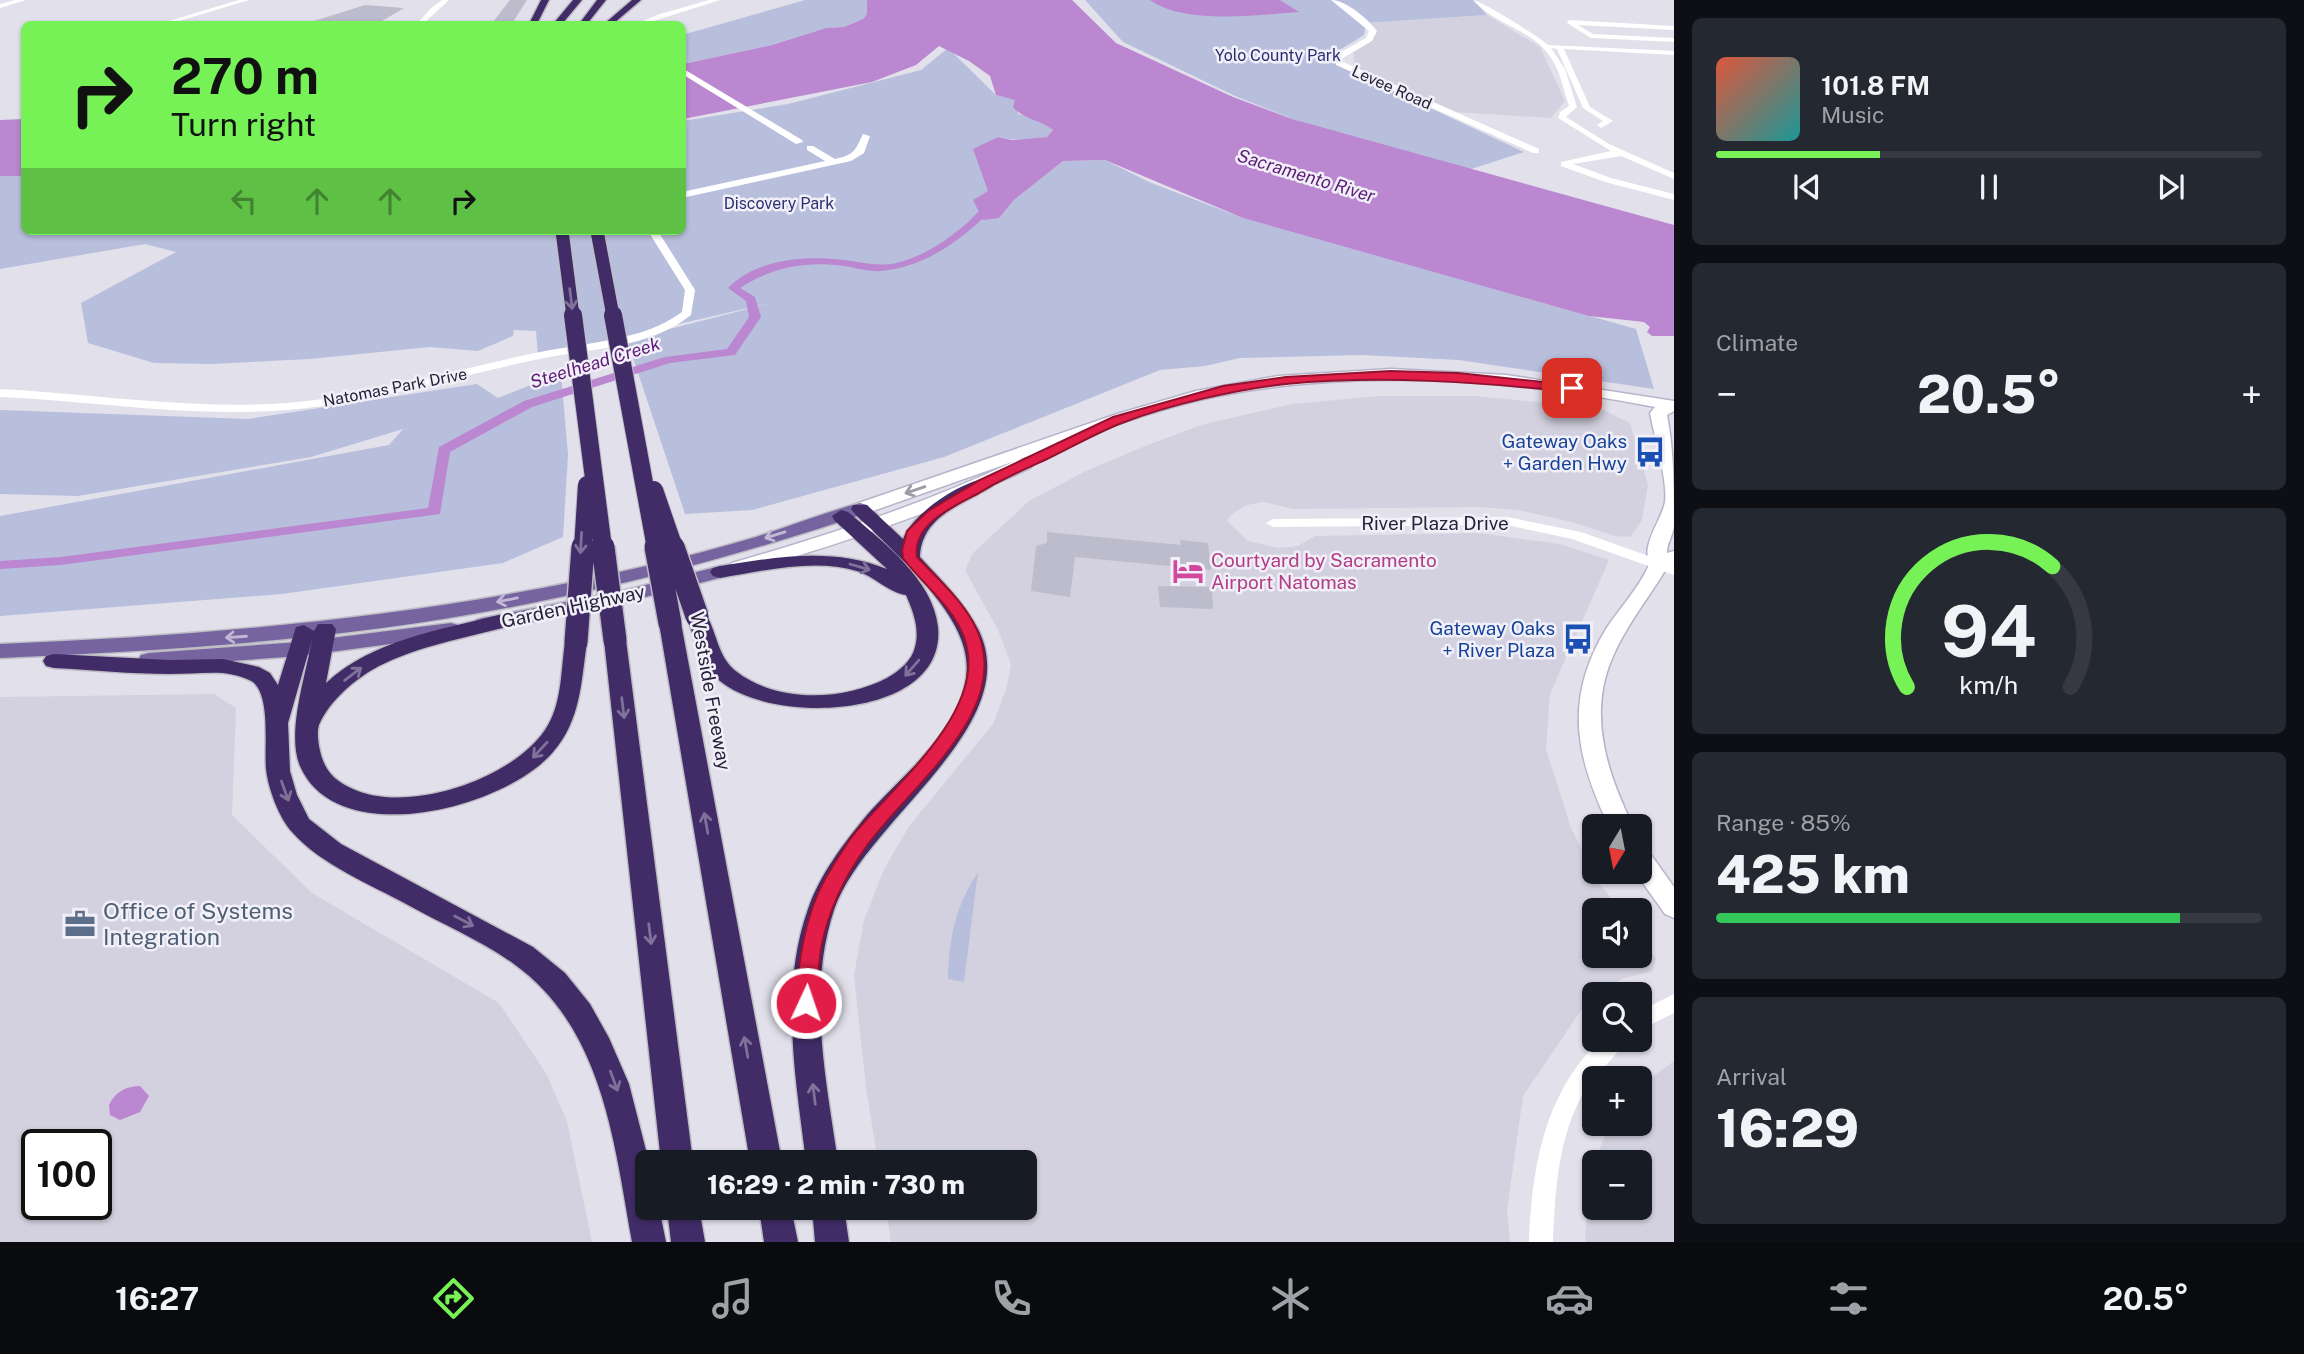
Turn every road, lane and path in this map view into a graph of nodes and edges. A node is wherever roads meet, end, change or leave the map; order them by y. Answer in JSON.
{"nodes":[{"id":1,"x":23,"y":0,"type":"edge"},
{"id":2,"x":246,"y":0,"type":"edge"},
{"id":3,"x":446,"y":0,"type":"edge"},
{"id":4,"x":544,"y":0,"type":"edge"},
{"id":5,"x":578,"y":0,"type":"edge"},
{"id":6,"x":602,"y":0,"type":"edge"},
{"id":7,"x":637,"y":0,"type":"edge"},
{"id":8,"x":717,"y":0,"type":"edge"},
{"id":9,"x":1334,"y":0,"type":"edge"},
{"id":10,"x":1476,"y":0,"type":"edge"},
{"id":11,"x":1487,"y":0,"type":"edge"},
{"id":12,"x":0,"y":6,"type":"edge"},
{"id":13,"x":173,"y":21,"type":"edge"},
{"id":14,"x":423,"y":21,"type":"edge"},
{"id":15,"x":534,"y":21,"type":"edge"},
{"id":16,"x":560,"y":21,"type":"edge"},
{"id":17,"x":585,"y":21,"type":"edge"},
{"id":18,"x":612,"y":21,"type":"edge"},
{"id":19,"x":647,"y":21,"type":"edge"},
{"id":20,"x":1674,"y":28,"type":"edge"},
{"id":21,"x":1674,"y":40,"type":"edge"},
{"id":22,"x":1545,"y":46,"type":"junction"},
{"id":23,"x":1558,"y":46,"type":"junction"},
{"id":24,"x":1674,"y":52,"type":"edge"},
{"id":25,"x":686,"y":72,"type":"edge"},
{"id":26,"x":1573,"y":123,"type":"junction"},
{"id":27,"x":1601,"y":125,"type":"junction"},
{"id":28,"x":866,"y":136,"type":"dead end"},
{"id":29,"x":799,"y":142,"type":"dead end"},
{"id":30,"x":1606,"y":146,"type":"junction"},
{"id":31,"x":810,"y":148,"type":"dead end"},
{"id":32,"x":1536,"y":151,"type":"dead end"},
{"id":33,"x":1621,"y":153,"type":"junction"},
{"id":34,"x":833,"y":162,"type":"junction"},
{"id":35,"x":1674,"y":176,"type":"edge"},
{"id":36,"x":686,"y":194,"type":"edge"},
{"id":37,"x":1674,"y":197,"type":"edge"},
{"id":38,"x":563,"y":235,"type":"edge"},
{"id":39,"x":598,"y":235,"type":"edge"},
{"id":40,"x":656,"y":235,"type":"edge"},
{"id":41,"x":0,"y":393,"type":"edge"},
{"id":42,"x":1673,"y":407,"type":"edge"},
{"id":43,"x":1118,"y":420,"type":"junction"},
{"id":44,"x":634,"y":428,"type":"junction"},
{"id":45,"x":591,"y":451,"type":"junction"},
{"id":46,"x":985,"y":483,"type":"junction"},
{"id":47,"x":850,"y":512,"type":"junction"},
{"id":48,"x":1273,"y":523,"type":"dead end"},
{"id":49,"x":878,"y":524,"type":"junction"},
{"id":50,"x":858,"y":531,"type":"junction"},
{"id":51,"x":910,"y":558,"type":"junction"},
{"id":52,"x":1669,"y":564,"type":"edge"},
{"id":53,"x":720,"y":572,"type":"junction"},
{"id":54,"x":919,"y":606,"type":"junction"},
{"id":55,"x":499,"y":622,"type":"junction"},
{"id":56,"x":313,"y":639,"type":"junction"},
{"id":57,"x":0,"y":651,"type":"edge"},
{"id":58,"x":0,"y":661,"type":"edge"},
{"id":59,"x":54,"y":661,"type":"junction"},
{"id":60,"x":277,"y":724,"type":"junction"},
{"id":61,"x":309,"y":725,"type":"junction"},
{"id":62,"x":1616,"y":814,"type":"edge"},
{"id":63,"x":1652,"y":876,"type":"edge"},
{"id":64,"x":1674,"y":907,"type":"edge"},
{"id":65,"x":1674,"y":1003,"type":"edge"},
{"id":66,"x":1652,"y":1015,"type":"edge"},
{"id":67,"x":1601,"y":1052,"type":"edge"},
{"id":68,"x":676,"y":1150,"type":"edge"},
{"id":69,"x":764,"y":1150,"type":"edge"},
{"id":70,"x":821,"y":1150,"type":"edge"},
{"id":71,"x":685,"y":1220,"type":"edge"},
{"id":72,"x":777,"y":1220,"type":"edge"},
{"id":73,"x":829,"y":1220,"type":"edge"},
{"id":74,"x":649,"y":1242,"type":"edge"},
{"id":75,"x":688,"y":1242,"type":"edge"},
{"id":76,"x":781,"y":1242,"type":"edge"},
{"id":77,"x":832,"y":1242,"type":"edge"},
{"id":78,"x":1541,"y":1242,"type":"edge"}],
"edges":[{"from":1,"to":12,"type":"street"},
{"from":2,"to":13,"type":"street"},
{"from":3,"to":14,"type":"street"},
{"from":4,"to":15,"type":"highway"},
{"from":5,"to":16,"type":"highway"},
{"from":6,"to":17,"type":"highway"},
{"from":7,"to":18,"type":"highway"},
{"from":8,"to":19,"type":"street"},
{"from":9,"to":32,"type":"street","name":"Levee Road"},
{"from":10,"to":22,"type":"street"},
{"from":11,"to":23,"type":"street"},
{"from":20,"to":21,"type":"street"},
{"from":22,"to":23,"type":"street"},
{"from":22,"to":26,"type":"street"},
{"from":23,"to":24,"type":"street"},
{"from":23,"to":27,"type":"street"},
{"from":25,"to":29,"type":"street"},
{"from":26,"to":27,"type":"street"},
{"from":26,"to":30,"type":"street"},
{"from":27,"to":30,"type":"street"},
{"from":28,"to":34,"type":"street"},
{"from":30,"to":33,"type":"street"},
{"from":31,"to":34,"type":"street"},
{"from":33,"to":35,"type":"street"},
{"from":33,"to":37,"type":"street"},
{"from":34,"to":36,"type":"street"},
{"from":38,"to":45,"type":"highway","one_way":true,"bridge":true},
{"from":39,"to":44,"type":"highway","name":"Westside Freeway","bridge":true},
{"from":40,"to":41,"type":"street","name":"Natomas Park Drive"},
{"from":42,"to":43,"type":"main road","name":"Garden Highway"},
{"from":42,"to":52,"type":"main road"},
{"from":43,"to":46,"type":"main road","name":"Garden Highway"},
{"from":43,"to":47,"type":"main road","name":"Garden Highway","one_way":true},
{"from":54,"to":44,"type":"highway","one_way":true,"bridge":true},
{"from":69,"to":44,"type":"highway","name":"Westside Freeway","one_way":true,"bridge":true},
{"from":45,"to":61,"type":"highway","one_way":true,"bridge":true},
{"from":45,"to":68,"type":"highway","one_way":true,"bridge":true},
{"from":46,"to":49,"type":"main road","name":"Garden Highway"},
{"from":46,"to":51,"type":"highway"},
{"from":47,"to":49,"type":"highway"},
{"from":47,"to":50,"type":"highway"},
{"from":47,"to":56,"type":"main road","name":"Garden Highway","one_way":true},
{"from":48,"to":52,"type":"street","name":"River Plaza Drive"},
{"from":49,"to":50,"type":"main road","name":"Garden Highway"},
{"from":49,"to":51,"type":"highway"},
{"from":50,"to":53,"type":"main road","name":"Garden Highway"},
{"from":50,"to":54,"type":"highway"},
{"from":70,"to":51,"type":"highway","one_way":true},
{"from":52,"to":62,"type":"main road"},
{"from":53,"to":54,"type":"highway","one_way":true},
{"from":53,"to":55,"type":"main road","name":"Garden Highway"},
{"from":55,"to":56,"type":"main road","name":"Garden Highway"},
{"from":61,"to":55,"type":"highway","one_way":true},
{"from":56,"to":57,"type":"main road","name":"Garden Highway","one_way":true},
{"from":56,"to":59,"type":"main road","name":"Garden Highway"},
{"from":56,"to":60,"type":"highway"},
{"from":56,"to":61,"type":"highway"},
{"from":58,"to":59,"type":"main road","name":"Garden Highway"},
{"from":59,"to":60,"type":"highway"},
{"from":60,"to":74,"type":"highway","one_way":true},
{"from":63,"to":64,"type":"main road"},
{"from":65,"to":66,"type":"street"},
{"from":67,"to":78,"type":"street"},
{"from":71,"to":75,"type":"highway"},
{"from":72,"to":76,"type":"highway"},
{"from":73,"to":77,"type":"highway"}]}
